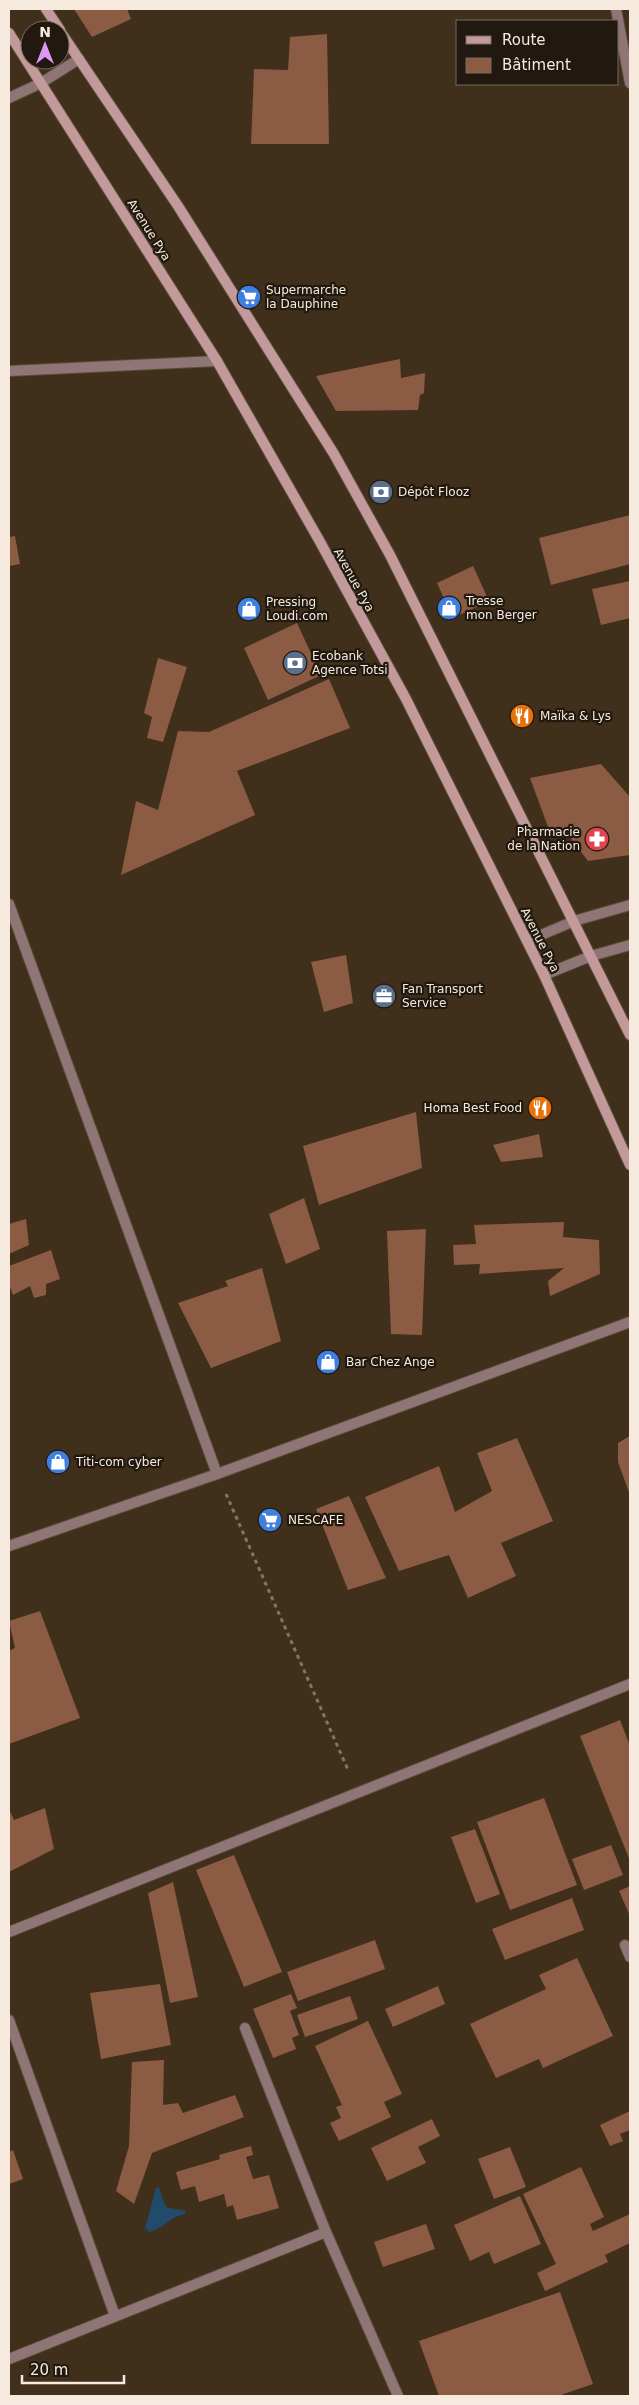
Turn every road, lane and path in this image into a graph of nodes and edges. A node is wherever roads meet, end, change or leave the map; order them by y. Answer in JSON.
{"nodes":[{"id":1,"x":46,"y":9,"type":"edge"},
{"id":2,"x":53,"y":20,"type":"edge"},
{"id":3,"x":619,"y":25,"type":"edge"},
{"id":4,"x":9,"y":33,"type":"edge"},
{"id":5,"x":70,"y":46,"type":"edge"},
{"id":6,"x":78,"y":59,"type":"junction"},
{"id":7,"x":41,"y":83,"type":"junction"},
{"id":8,"x":630,"y":83,"type":"edge"},
{"id":9,"x":9,"y":98,"type":"edge"},
{"id":10,"x":217,"y":361,"type":"junction"},
{"id":11,"x":9,"y":371,"type":"edge"},
{"id":12,"x":9,"y":904,"type":"edge"},
{"id":13,"x":630,"y":905,"type":"edge"},
{"id":14,"x":574,"y":921,"type":"junction"},
{"id":15,"x":527,"y":941,"type":"junction"},
{"id":16,"x":630,"y":945,"type":"edge"},
{"id":17,"x":591,"y":956,"type":"junction"},
{"id":18,"x":544,"y":975,"type":"junction"},
{"id":19,"x":630,"y":1035,"type":"edge"},
{"id":20,"x":630,"y":1165,"type":"edge"},
{"id":21,"x":630,"y":1322,"type":"edge"},
{"id":22,"x":217,"y":1474,"type":"junction"},
{"id":23,"x":9,"y":1546,"type":"edge"},
{"id":24,"x":630,"y":1684,"type":"edge"},
{"id":25,"x":358,"y":1793,"type":"junction"},
{"id":26,"x":9,"y":1932,"type":"edge"},
{"id":27,"x":625,"y":1945,"type":"dead end"},
{"id":28,"x":630,"y":1956,"type":"edge"},
{"id":29,"x":9,"y":2020,"type":"edge"},
{"id":30,"x":245,"y":2028,"type":"dead end"},
{"id":31,"x":326,"y":2232,"type":"junction"},
{"id":32,"x":115,"y":2316,"type":"junction"},
{"id":33,"x":9,"y":2358,"type":"edge"},
{"id":34,"x":398,"y":2396,"type":"edge"}],
"edges":[{"from":1,"to":2,"type":"main road"},
{"from":3,"to":8,"type":"street"},
{"from":4,"to":7,"type":"main road","name":"Avenue Pya"},
{"from":5,"to":6,"type":"main road"},
{"from":6,"to":7,"type":"street"},
{"from":6,"to":14,"type":"main road"},
{"from":7,"to":9,"type":"street"},
{"from":7,"to":10,"type":"main road","name":"Avenue Pya"},
{"from":10,"to":11,"type":"street"},
{"from":10,"to":15,"type":"main road","name":"Avenue Pya"},
{"from":12,"to":22,"type":"street"},
{"from":13,"to":14,"type":"street"},
{"from":14,"to":15,"type":"street"},
{"from":14,"to":17,"type":"main road"},
{"from":15,"to":18,"type":"main road","name":"Avenue Pya"},
{"from":16,"to":17,"type":"street"},
{"from":17,"to":18,"type":"street"},
{"from":17,"to":19,"type":"main road"},
{"from":18,"to":20,"type":"main road","name":"Avenue Pya"},
{"from":21,"to":22,"type":"street"},
{"from":22,"to":23,"type":"street"},
{"from":22,"to":25,"type":"path"},
{"from":24,"to":25,"type":"street"},
{"from":25,"to":26,"type":"street"},
{"from":27,"to":28,"type":"street"},
{"from":29,"to":32,"type":"street"},
{"from":30,"to":31,"type":"street"},
{"from":31,"to":32,"type":"street"},
{"from":31,"to":34,"type":"street"},
{"from":32,"to":33,"type":"street"}]}
